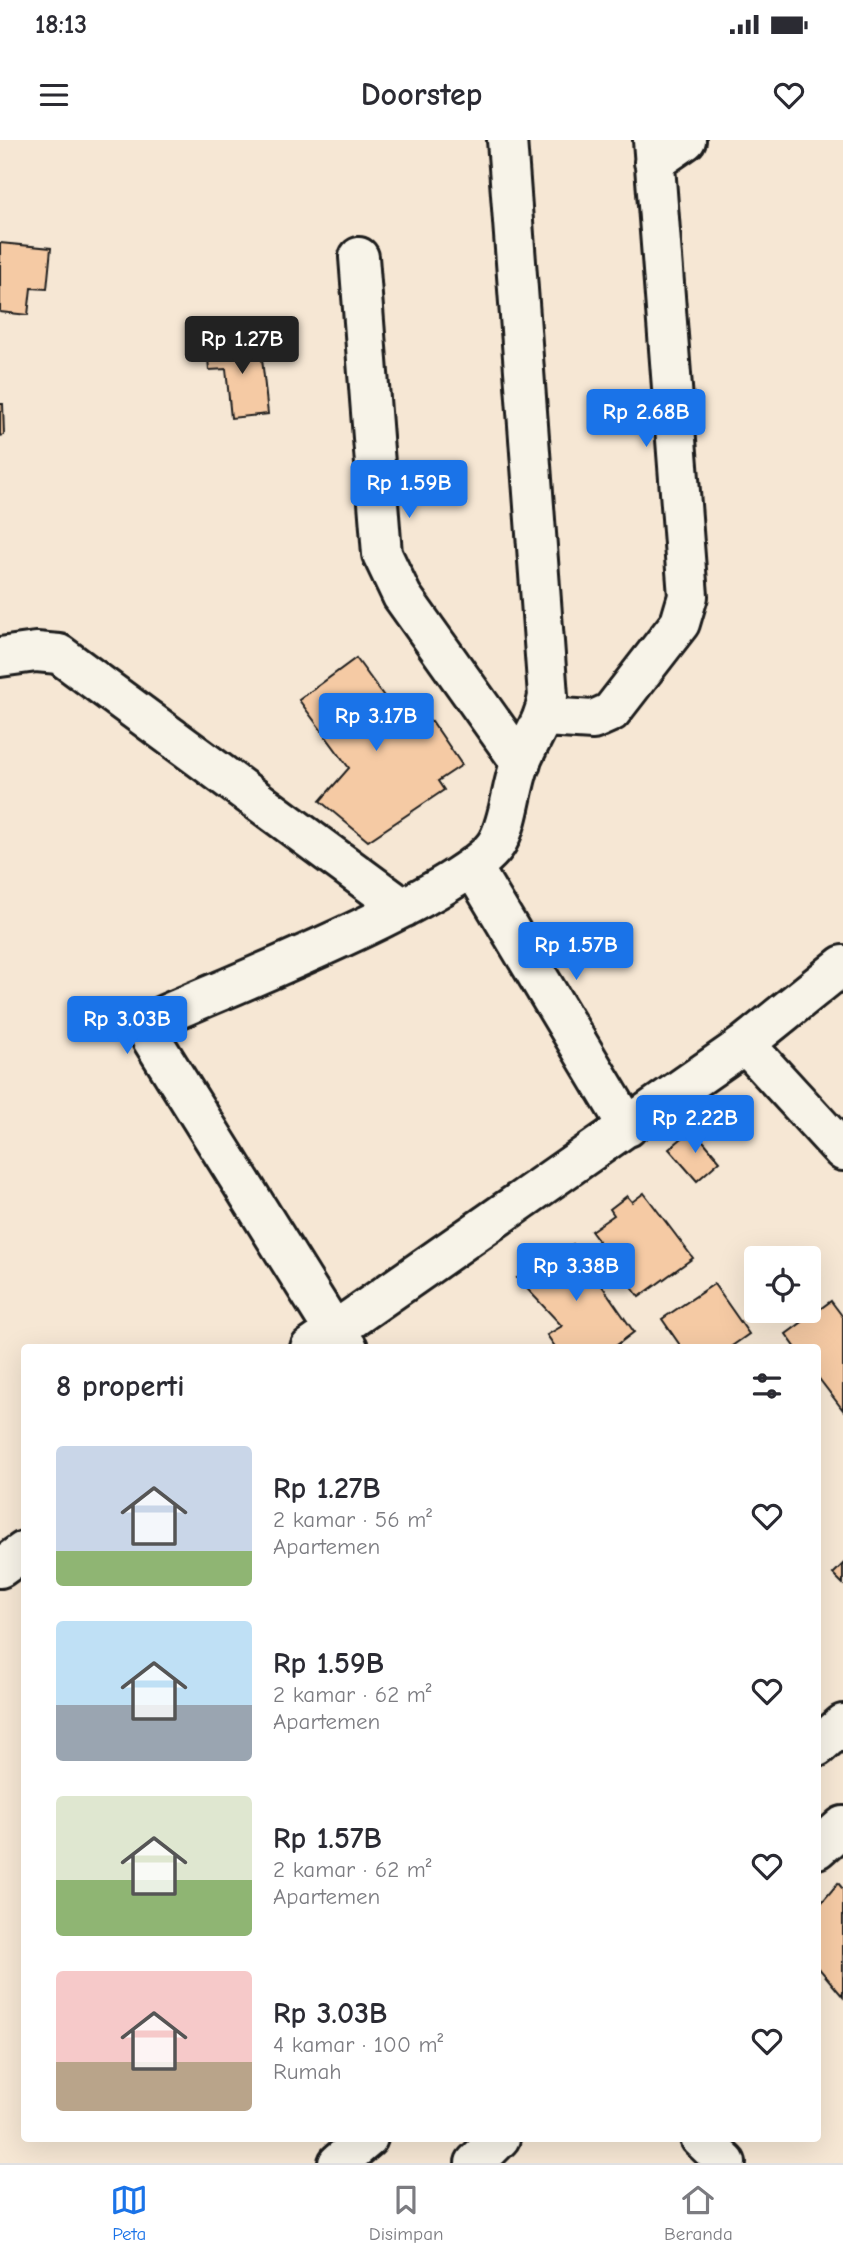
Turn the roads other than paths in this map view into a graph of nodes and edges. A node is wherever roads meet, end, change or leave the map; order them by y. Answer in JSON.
{"nodes":[{"id":1,"x":507,"y":140,"type":"edge"},
{"id":2,"x":686,"y":140,"type":"edge"},
{"id":3,"x":653,"y":151,"type":"edge"},
{"id":4,"x":359,"y":257,"type":"dead end"},
{"id":5,"x":0,"y":657,"type":"edge"},
{"id":6,"x":545,"y":717,"type":"junction"},
{"id":7,"x":521,"y":763,"type":"junction"},
{"id":8,"x":473,"y":868,"type":"junction"},
{"id":9,"x":402,"y":908,"type":"junction"},
{"id":10,"x":843,"y":965,"type":"edge"},
{"id":11,"x":745,"y":1044,"type":"junction"},
{"id":12,"x":628,"y":1127,"type":"junction"},
{"id":13,"x":843,"y":1151,"type":"edge"},
{"id":14,"x":331,"y":1342,"type":"edge"},
{"id":15,"x":21,"y":1553,"type":"edge"},
{"id":16,"x":0,"y":1568,"type":"edge"},
{"id":17,"x":843,"y":1724,"type":"edge"},
{"id":18,"x":821,"y":1743,"type":"edge"},
{"id":19,"x":843,"y":1826,"type":"edge"},
{"id":20,"x":821,"y":1845,"type":"edge"},
{"id":21,"x":363,"y":2142,"type":"edge"},
{"id":22,"x":496,"y":2142,"type":"edge"},
{"id":23,"x":704,"y":2142,"type":"edge"},
{"id":24,"x":338,"y":2163,"type":"edge"},
{"id":25,"x":475,"y":2163,"type":"edge"},
{"id":26,"x":726,"y":2163,"type":"edge"}],
"edges":[{"from":1,"to":6,"type":"street"},
{"from":2,"to":3,"type":"street"},
{"from":3,"to":6,"type":"street"},
{"from":4,"to":7,"type":"street"},
{"from":5,"to":9,"type":"street"},
{"from":6,"to":7,"type":"street"},
{"from":7,"to":8,"type":"street"},
{"from":8,"to":9,"type":"street"},
{"from":8,"to":12,"type":"street"},
{"from":9,"to":14,"type":"street"},
{"from":10,"to":11,"type":"street"},
{"from":11,"to":12,"type":"street"},
{"from":11,"to":13,"type":"street"},
{"from":12,"to":14,"type":"street"},
{"from":15,"to":16,"type":"street"},
{"from":17,"to":18,"type":"street"},
{"from":19,"to":20,"type":"street"},
{"from":21,"to":24,"type":"street"},
{"from":22,"to":25,"type":"street"},
{"from":23,"to":26,"type":"street"}]}
